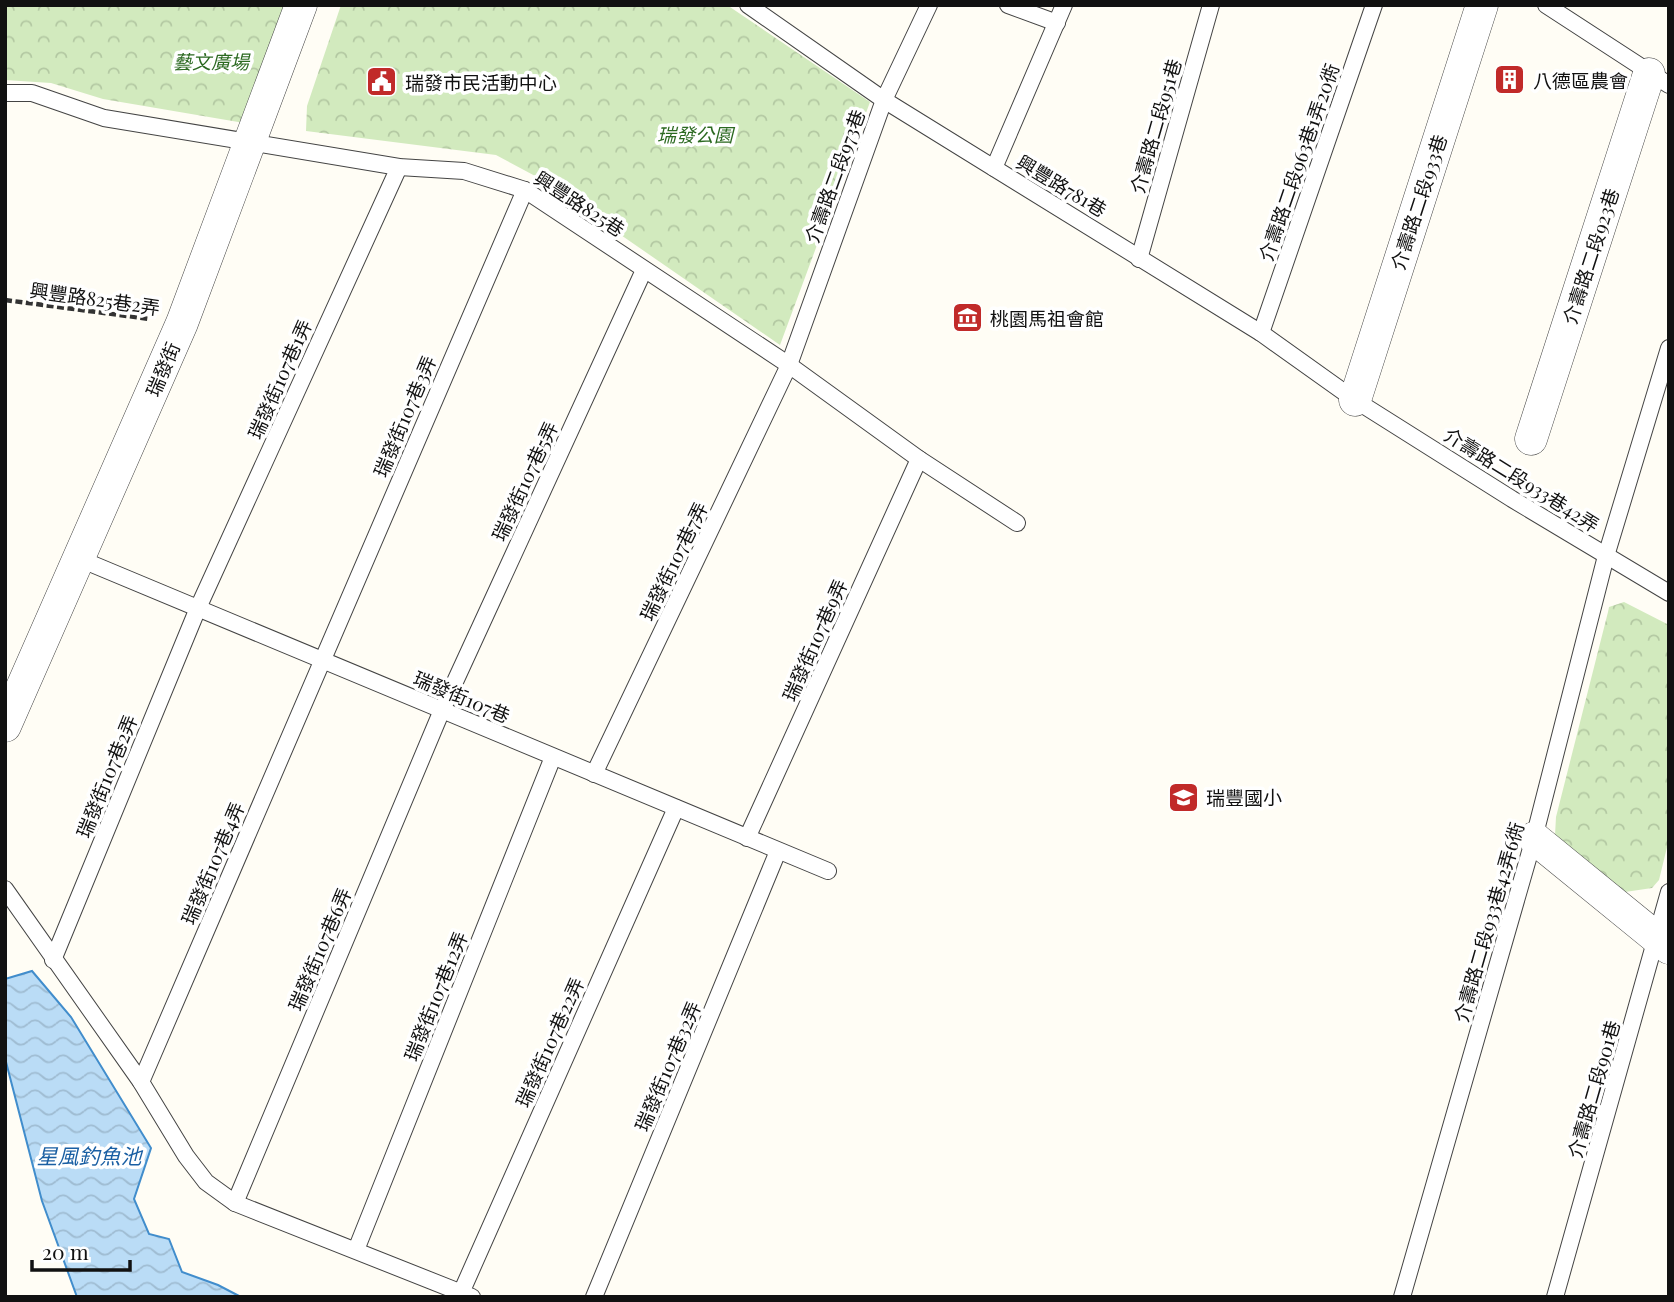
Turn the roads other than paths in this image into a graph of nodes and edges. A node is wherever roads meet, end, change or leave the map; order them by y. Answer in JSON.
{"nodes":[{"id":1,"x":302,"y":5,"type":"edge"},
{"id":2,"x":748,"y":5,"type":"edge"},
{"id":3,"x":929,"y":5,"type":"edge"},
{"id":4,"x":1008,"y":5,"type":"edge"},
{"id":5,"x":1064,"y":5,"type":"edge"},
{"id":6,"x":1211,"y":5,"type":"edge"},
{"id":7,"x":1374,"y":5,"type":"edge"},
{"id":8,"x":1546,"y":5,"type":"edge"},
{"id":9,"x":1480,"y":6,"type":"edge"},
{"id":10,"x":1057,"y":23,"type":"junction"},
{"id":11,"x":1659,"y":80,"type":"edge"},
{"id":12,"x":5,"y":93,"type":"edge"},
{"id":13,"x":884,"y":100,"type":"junction"},
{"id":14,"x":250,"y":141,"type":"junction"},
{"id":15,"x":398,"y":167,"type":"junction"},
{"id":16,"x":994,"y":168,"type":"junction"},
{"id":17,"x":525,"y":190,"type":"junction"},
{"id":18,"x":1139,"y":259,"type":"junction"},
{"id":19,"x":644,"y":270,"type":"junction"},
{"id":20,"x":1261,"y":333,"type":"junction"},
{"id":21,"x":1669,"y":348,"type":"edge"},
{"id":22,"x":789,"y":365,"type":"junction"},
{"id":23,"x":1355,"y":400,"type":"junction"},
{"id":24,"x":1531,"y":439,"type":"dead end"},
{"id":25,"x":919,"y":459,"type":"junction"},
{"id":26,"x":1017,"y":523,"type":"dead end"},
{"id":27,"x":1606,"y":556,"type":"junction"},
{"id":28,"x":80,"y":559,"type":"junction"},
{"id":29,"x":1669,"y":593,"type":"edge"},
{"id":30,"x":198,"y":608,"type":"junction"},
{"id":31,"x":321,"y":660,"type":"junction"},
{"id":32,"x":442,"y":710,"type":"junction"},
{"id":33,"x":5,"y":726,"type":"edge"},
{"id":34,"x":553,"y":757,"type":"junction"},
{"id":35,"x":594,"y":774,"type":"junction"},
{"id":36,"x":676,"y":808,"type":"junction"},
{"id":37,"x":747,"y":838,"type":"junction"},
{"id":38,"x":1534,"y":838,"type":"junction"},
{"id":39,"x":778,"y":851,"type":"junction"},
{"id":40,"x":828,"y":871,"type":"dead end"},
{"id":41,"x":5,"y":889,"type":"edge"},
{"id":42,"x":1669,"y":892,"type":"edge"},
{"id":43,"x":1663,"y":943,"type":"edge"},
{"id":44,"x":53,"y":960,"type":"junction"},
{"id":45,"x":141,"y":1082,"type":"junction"},
{"id":46,"x":235,"y":1203,"type":"junction"},
{"id":47,"x":356,"y":1250,"type":"junction"},
{"id":48,"x":466,"y":1295,"type":"edge"},
{"id":49,"x":594,"y":1297,"type":"edge"},
{"id":50,"x":1402,"y":1297,"type":"edge"},
{"id":51,"x":1555,"y":1297,"type":"edge"}],
"edges":[{"from":1,"to":14,"type":"street","name":"瑞發街"},
{"from":2,"to":13,"type":"lane","name":"興豐路781巷"},
{"from":3,"to":13,"type":"lane","name":"介壽路二段973巷"},
{"from":4,"to":10,"type":"lane"},
{"from":5,"to":10,"type":"lane"},
{"from":6,"to":18,"type":"lane","name":"介壽路二段951巷"},
{"from":7,"to":20,"type":"lane","name":"介壽路二段963巷1弄20衖"},
{"from":8,"to":11,"type":"lane"},
{"from":9,"to":23,"type":"street","name":"介壽路二段933巷"},
{"from":10,"to":16,"type":"lane"},
{"from":11,"to":24,"type":"street","name":"介壽路二段923巷"},
{"from":12,"to":14,"type":"lane","name":"興豐路825巷"},
{"from":13,"to":16,"type":"lane","name":"興豐路781巷"},
{"from":13,"to":22,"type":"lane","name":"介壽路二段973巷"},
{"from":14,"to":15,"type":"lane","name":"興豐路825巷"},
{"from":14,"to":28,"type":"street","name":"瑞發街"},
{"from":15,"to":17,"type":"lane","name":"興豐路825巷"},
{"from":15,"to":30,"type":"lane","name":"瑞發街107巷1弄"},
{"from":16,"to":18,"type":"lane","name":"興豐路781巷"},
{"from":17,"to":19,"type":"lane","name":"興豐路825巷"},
{"from":17,"to":31,"type":"lane","name":"瑞發街107巷3弄"},
{"from":18,"to":20,"type":"lane","name":"興豐路781巷"},
{"from":19,"to":22,"type":"lane","name":"興豐路825巷"},
{"from":19,"to":32,"type":"lane","name":"瑞發街107巷5弄"},
{"from":20,"to":23,"type":"lane","name":"興豐路781巷"},
{"from":21,"to":27,"type":"lane","name":"介壽路二段933巷42弄6衖"},
{"from":22,"to":25,"type":"lane","name":"興豐路825巷"},
{"from":22,"to":35,"type":"lane","name":"瑞發街107巷7弄"},
{"from":23,"to":27,"type":"lane","name":"介壽路二段933巷42弄"},
{"from":25,"to":26,"type":"lane","name":"興豐路825巷"},
{"from":25,"to":37,"type":"lane","name":"瑞發街107巷9弄"},
{"from":27,"to":29,"type":"lane","name":"介壽路二段933巷42弄"},
{"from":27,"to":38,"type":"lane","name":"介壽路二段933巷42弄6衖"},
{"from":28,"to":30,"type":"lane","name":"瑞發街107巷"},
{"from":28,"to":33,"type":"street","name":"瑞發街"},
{"from":30,"to":31,"type":"lane","name":"瑞發街107巷"},
{"from":30,"to":44,"type":"lane","name":"瑞發街107巷2弄"},
{"from":31,"to":32,"type":"lane","name":"瑞發街107巷"},
{"from":31,"to":45,"type":"lane","name":"瑞發街107巷4弄"},
{"from":32,"to":34,"type":"lane","name":"瑞發街107巷"},
{"from":32,"to":46,"type":"lane","name":"瑞發街107巷6弄"},
{"from":34,"to":35,"type":"lane","name":"瑞發街107巷"},
{"from":34,"to":47,"type":"lane","name":"瑞發街107巷12弄"},
{"from":35,"to":36,"type":"lane","name":"瑞發街107巷"},
{"from":36,"to":37,"type":"lane","name":"瑞發街107巷"},
{"from":36,"to":48,"type":"lane","name":"瑞發街107巷22弄"},
{"from":37,"to":39,"type":"lane","name":"瑞發街107巷"},
{"from":38,"to":43,"type":"street"},
{"from":38,"to":50,"type":"lane","name":"介壽路二段933巷42弄6衖"},
{"from":39,"to":40,"type":"lane","name":"瑞發街107巷"},
{"from":39,"to":49,"type":"lane","name":"瑞發街107巷32弄"},
{"from":41,"to":44,"type":"lane"},
{"from":42,"to":43,"type":"lane","name":"介壽路二段901巷"},
{"from":43,"to":51,"type":"lane","name":"介壽路二段901巷"},
{"from":44,"to":45,"type":"lane"},
{"from":45,"to":46,"type":"lane"},
{"from":46,"to":47,"type":"lane"},
{"from":47,"to":48,"type":"lane"}]}
